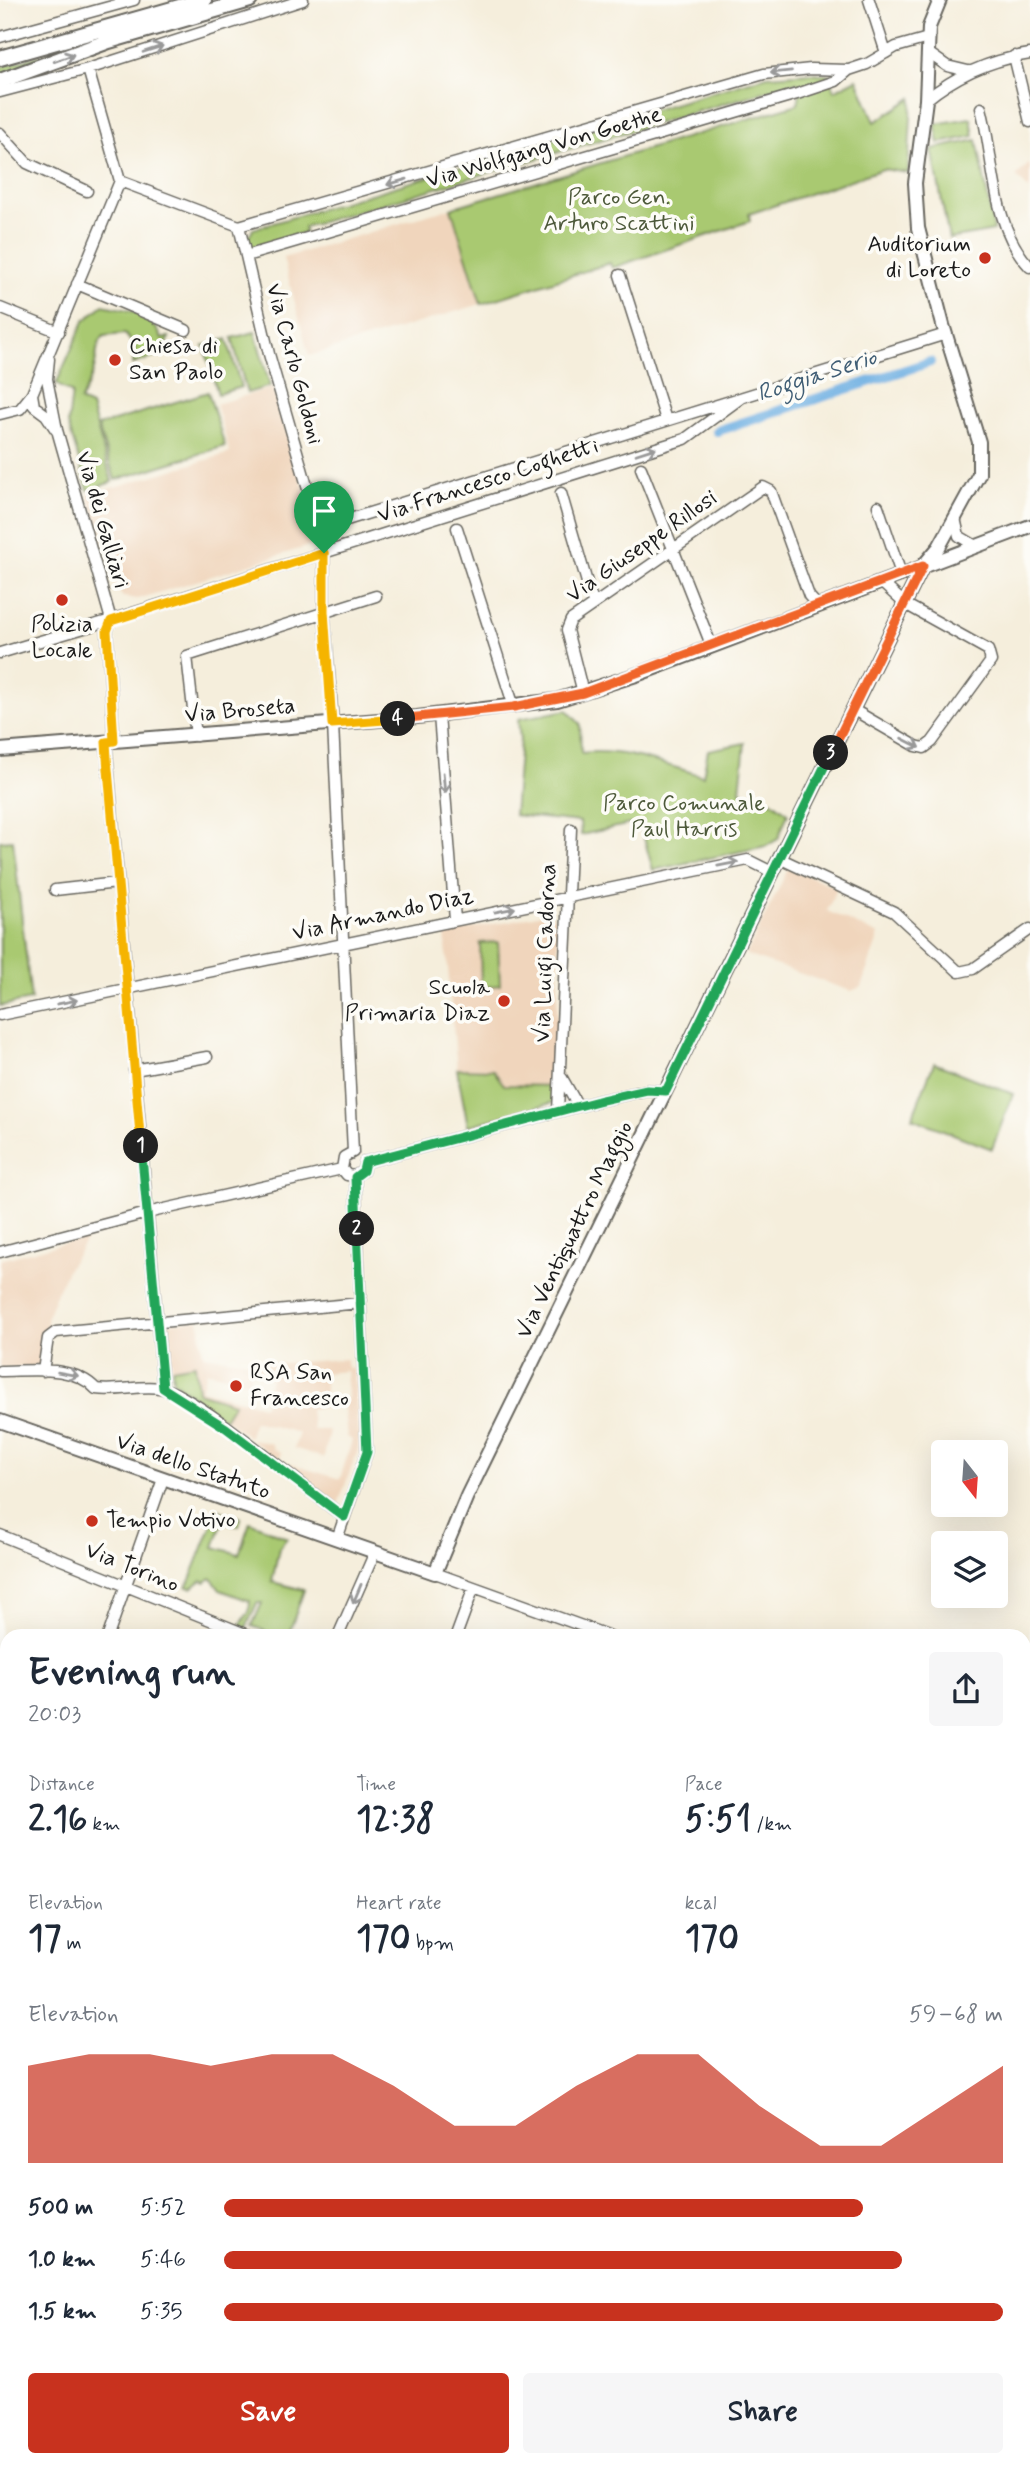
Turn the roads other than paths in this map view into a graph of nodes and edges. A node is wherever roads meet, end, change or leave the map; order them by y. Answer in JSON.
{"nodes":[{"id":1,"x":134,"y":0,"type":"edge"},
{"id":2,"x":204,"y":0,"type":"edge"},
{"id":3,"x":250,"y":0,"type":"edge"},
{"id":4,"x":303,"y":0,"type":"edge"},
{"id":5,"x":869,"y":0,"type":"edge"},
{"id":6,"x":940,"y":0,"type":"edge"},
{"id":7,"x":0,"y":37,"type":"edge"},
{"id":8,"x":928,"y":45,"type":"junction"},
{"id":9,"x":886,"y":53,"type":"junction"},
{"id":10,"x":1030,"y":54,"type":"edge"},
{"id":11,"x":1014,"y":56,"type":"junction"},
{"id":12,"x":0,"y":58,"type":"edge"},
{"id":13,"x":88,"y":69,"type":"junction"},
{"id":14,"x":849,"y":70,"type":"junction"},
{"id":15,"x":972,"y":70,"type":"junction"},
{"id":16,"x":0,"y":81,"type":"edge"},
{"id":17,"x":0,"y":92,"type":"edge"},
{"id":18,"x":1025,"y":94,"type":"edge"},
{"id":19,"x":926,"y":100,"type":"junction"},
{"id":20,"x":981,"y":108,"type":"dead end"},
{"id":21,"x":1030,"y":122,"type":"edge"},
{"id":22,"x":0,"y":133,"type":"edge"},
{"id":23,"x":120,"y":181,"type":"junction"},
{"id":24,"x":87,"y":191,"type":"dead end"},
{"id":25,"x":239,"y":226,"type":"junction"},
{"id":26,"x":246,"y":256,"type":"junction"},
{"id":27,"x":1030,"y":267,"type":"edge"},
{"id":28,"x":620,"y":275,"type":"dead end"},
{"id":29,"x":77,"y":284,"type":"junction"},
{"id":30,"x":0,"y":308,"type":"edge"},
{"id":31,"x":186,"y":330,"type":"dead end"},
{"id":32,"x":59,"y":332,"type":"junction"},
{"id":33,"x":946,"y":334,"type":"junction"},
{"id":34,"x":49,"y":359,"type":"junction"},
{"id":35,"x":32,"y":394,"type":"junction"},
{"id":36,"x":741,"y":398,"type":"junction"},
{"id":37,"x":52,"y":399,"type":"junction"},
{"id":38,"x":39,"y":410,"type":"junction"},
{"id":39,"x":695,"y":412,"type":"junction"},
{"id":40,"x":0,"y":414,"type":"edge"},
{"id":41,"x":666,"y":420,"type":"junction"},
{"id":42,"x":703,"y":426,"type":"junction"},
{"id":43,"x":57,"y":430,"type":"junction"},
{"id":44,"x":641,"y":468,"type":"dead end"},
{"id":45,"x":561,"y":493,"type":"dead end"},
{"id":46,"x":878,"y":506,"type":"dead end"},
{"id":47,"x":956,"y":518,"type":"junction"},
{"id":48,"x":1030,"y":526,"type":"edge"},
{"id":49,"x":321,"y":528,"type":"junction"},
{"id":50,"x":457,"y":528,"type":"dead end"},
{"id":51,"x":976,"y":547,"type":"junction"},
{"id":52,"x":675,"y":548,"type":"junction"},
{"id":53,"x":324,"y":553,"type":"junction"},
{"id":54,"x":923,"y":566,"type":"junction"},
{"id":55,"x":901,"y":575,"type":"junction"},
{"id":56,"x":881,"y":582,"type":"junction"},
{"id":57,"x":376,"y":596,"type":"dead end"},
{"id":58,"x":593,"y":603,"type":"junction"},
{"id":59,"x":905,"y":604,"type":"junction"},
{"id":60,"x":818,"y":606,"type":"junction"},
{"id":61,"x":324,"y":611,"type":"junction"},
{"id":62,"x":111,"y":621,"type":"junction"},
{"id":63,"x":712,"y":647,"type":"junction"},
{"id":64,"x":0,"y":653,"type":"edge"},
{"id":65,"x":583,"y":693,"type":"junction"},
{"id":66,"x":514,"y":707,"type":"junction"},
{"id":67,"x":852,"y":709,"type":"junction"},
{"id":68,"x":439,"y":715,"type":"junction"},
{"id":69,"x":332,"y":724,"type":"junction"},
{"id":70,"x":195,"y":736,"type":"junction"},
{"id":71,"x":110,"y":741,"type":"junction"},
{"id":72,"x":0,"y":750,"type":"edge"},
{"id":73,"x":571,"y":829,"type":"dead end"},
{"id":74,"x":779,"y":858,"type":"junction"},
{"id":75,"x":772,"y":872,"type":"junction"},
{"id":76,"x":117,"y":883,"type":"junction"},
{"id":77,"x":55,"y":890,"type":"dead end"},
{"id":78,"x":567,"y":897,"type":"junction"},
{"id":79,"x":455,"y":920,"type":"junction"},
{"id":80,"x":1030,"y":929,"type":"edge"},
{"id":81,"x":341,"y":943,"type":"junction"},
{"id":82,"x":127,"y":990,"type":"junction"},
{"id":83,"x":0,"y":1016,"type":"edge"},
{"id":84,"x":207,"y":1057,"type":"dead end"},
{"id":85,"x":134,"y":1070,"type":"junction"},
{"id":86,"x":562,"y":1077,"type":"junction"},
{"id":87,"x":666,"y":1091,"type":"junction"},
{"id":88,"x":578,"y":1106,"type":"junction"},
{"id":89,"x":558,"y":1111,"type":"junction"},
{"id":90,"x":353,"y":1152,"type":"junction"},
{"id":91,"x":365,"y":1162,"type":"junction"},
{"id":92,"x":342,"y":1169,"type":"junction"},
{"id":93,"x":355,"y":1177,"type":"junction"},
{"id":94,"x":147,"y":1213,"type":"junction"},
{"id":95,"x":0,"y":1252,"type":"edge"},
{"id":96,"x":360,"y":1303,"type":"junction"},
{"id":97,"x":159,"y":1322,"type":"junction"},
{"id":98,"x":0,"y":1371,"type":"edge"},
{"id":99,"x":43,"y":1371,"type":"junction"},
{"id":100,"x":163,"y":1388,"type":"junction"},
{"id":101,"x":0,"y":1421,"type":"edge"},
{"id":102,"x":163,"y":1479,"type":"junction"},
{"id":103,"x":344,"y":1517,"type":"junction"},
{"id":104,"x":0,"y":1535,"type":"edge"},
{"id":105,"x":337,"y":1539,"type":"junction"},
{"id":106,"x":375,"y":1552,"type":"junction"},
{"id":107,"x":435,"y":1573,"type":"junction"},
{"id":108,"x":126,"y":1586,"type":"junction"},
{"id":109,"x":474,"y":1587,"type":"junction"},
{"id":110,"x":111,"y":1629,"type":"edge"},
{"id":111,"x":224,"y":1629,"type":"edge"},
{"id":112,"x":341,"y":1629,"type":"edge"},
{"id":113,"x":459,"y":1629,"type":"edge"},
{"id":114,"x":591,"y":1629,"type":"edge"}],
"edges":[{"from":1,"to":7,"type":"street"},
{"from":2,"to":12,"type":"main road"},
{"from":16,"to":3,"type":"main road","one_way":true},
{"from":13,"to":4,"type":"street","one_way":true},
{"from":5,"to":9,"type":"street"},
{"from":6,"to":8,"type":"street","name":"Via Ventiquattro Maggio"},
{"from":8,"to":9,"type":"street","name":"Via Wolfgang Von Goethe"},
{"from":8,"to":15,"type":"street"},
{"from":8,"to":19,"type":"street","name":"Via Ventiquattro Maggio"},
{"from":9,"to":14,"type":"street","name":"Via Wolfgang Von Goethe"},
{"from":10,"to":11,"type":"street"},
{"from":11,"to":15,"type":"street"},
{"from":11,"to":18,"type":"street"},
{"from":13,"to":17,"type":"street"},
{"from":13,"to":23,"type":"street"},
{"from":14,"to":25,"type":"street","name":"Via Wolfgang Von Goethe","one_way":true},
{"from":14,"to":26,"type":"street","name":"Via Wolfgang Von Goethe"},
{"from":15,"to":19,"type":"street"},
{"from":18,"to":21,"type":"street"},
{"from":19,"to":33,"type":"street","name":"Via Ventiquattro Maggio"},
{"from":20,"to":27,"type":"street"},
{"from":22,"to":24,"type":"street"},
{"from":23,"to":25,"type":"street"},
{"from":23,"to":29,"type":"street"},
{"from":25,"to":26,"type":"street","name":"Via Carlo Goldoni"},
{"from":26,"to":49,"type":"street","name":"Via Carlo Goldoni"},
{"from":28,"to":41,"type":"street"},
{"from":29,"to":31,"type":"street"},
{"from":29,"to":32,"type":"street"},
{"from":30,"to":32,"type":"street"},
{"from":32,"to":34,"type":"street"},
{"from":33,"to":36,"type":"street","name":"Via Francesco Coghetti"},
{"from":33,"to":47,"type":"street","name":"Via Ventiquattro Maggio"},
{"from":34,"to":35,"type":"street"},
{"from":34,"to":37,"type":"street","name":"Via dei Galliari"},
{"from":35,"to":37,"type":"street"},
{"from":35,"to":38,"type":"street","name":"Via dei Galliari"},
{"from":35,"to":40,"type":"street"},
{"from":36,"to":39,"type":"street","name":"Via Francesco Coghetti"},
{"from":36,"to":42,"type":"street","name":"Via Francesco Coghetti"},
{"from":37,"to":38,"type":"street"},
{"from":37,"to":43,"type":"street","name":"Via dei Galliari"},
{"from":38,"to":43,"type":"street","name":"Via dei Galliari"},
{"from":39,"to":41,"type":"street","name":"Via Francesco Coghetti"},
{"from":39,"to":42,"type":"street"},
{"from":41,"to":49,"type":"street","name":"Via Francesco Coghetti"},
{"from":53,"to":42,"type":"street","name":"Via Francesco Coghetti","one_way":true},
{"from":43,"to":62,"type":"street","name":"Via dei Galliari"},
{"from":44,"to":52,"type":"street"},
{"from":45,"to":58,"type":"street"},
{"from":46,"to":55,"type":"street"},
{"from":47,"to":51,"type":"street"},
{"from":47,"to":54,"type":"street","name":"Via Ventiquattro Maggio"},
{"from":48,"to":51,"type":"street","name":"Via Broseta"},
{"from":49,"to":53,"type":"street","name":"Via Carlo Goldoni"},
{"from":50,"to":66,"type":"street"},
{"from":51,"to":54,"type":"street","name":"Via Broseta"},
{"from":52,"to":58,"type":"street","name":"Via Giuseppe Rillosi"},
{"from":52,"to":60,"type":"street","name":"Via Giuseppe Rillosi"},
{"from":52,"to":63,"type":"street"},
{"from":53,"to":61,"type":"street","name":"Via Carlo Goldoni"},
{"from":53,"to":62,"type":"street","name":"Via Francesco Coghetti"},
{"from":54,"to":55,"type":"street","name":"Via Broseta"},
{"from":54,"to":59,"type":"street","name":"Via Ventiquattro Maggio"},
{"from":55,"to":56,"type":"street","name":"Via Broseta"},
{"from":56,"to":59,"type":"street"},
{"from":56,"to":60,"type":"street","name":"Via Broseta"},
{"from":57,"to":61,"type":"street"},
{"from":58,"to":65,"type":"street","name":"Via Giuseppe Rillosi"},
{"from":59,"to":67,"type":"street","name":"Via Ventiquattro Maggio"},
{"from":67,"to":59,"type":"street","one_way":true},
{"from":60,"to":63,"type":"street","name":"Via Broseta"},
{"from":61,"to":69,"type":"street","name":"Via Carlo Goldoni"},
{"from":61,"to":70,"type":"street"},
{"from":62,"to":64,"type":"street","name":"Via Francesco Coghetti"},
{"from":62,"to":71,"type":"street","name":"Via dei Galliari"},
{"from":63,"to":65,"type":"street","name":"Via Broseta"},
{"from":65,"to":66,"type":"street","name":"Via Broseta"},
{"from":66,"to":68,"type":"street","name":"Via Broseta"},
{"from":67,"to":74,"type":"street","name":"Via Ventiquattro Maggio"},
{"from":68,"to":69,"type":"street","name":"Via Broseta"},
{"from":68,"to":79,"type":"street","one_way":true},
{"from":69,"to":70,"type":"street","name":"Via Broseta"},
{"from":69,"to":81,"type":"street","name":"Via Carlo Goldoni"},
{"from":70,"to":71,"type":"street","name":"Via Broseta"},
{"from":71,"to":72,"type":"street","name":"Via Broseta"},
{"from":71,"to":76,"type":"street","name":"Via dei Galliari"},
{"from":73,"to":78,"type":"street","name":"Via Luigi Cadorna"},
{"from":74,"to":75,"type":"street","name":"Via Ventiquattro Maggio"},
{"from":74,"to":80,"type":"street"},
{"from":78,"to":75,"type":"street","name":"Via Armando Diaz","one_way":true},
{"from":75,"to":87,"type":"street","name":"Via Ventiquattro Maggio"},
{"from":76,"to":77,"type":"street"},
{"from":76,"to":82,"type":"street","name":"Via dei Galliari"},
{"from":79,"to":78,"type":"street","name":"Via Armando Diaz","one_way":true},
{"from":78,"to":86,"type":"street","name":"Via Luigi Cadorna"},
{"from":79,"to":81,"type":"street","name":"Via Armando Diaz"},
{"from":81,"to":82,"type":"street","name":"Via Armando Diaz"},
{"from":81,"to":90,"type":"street","name":"Via Carlo Goldoni"},
{"from":83,"to":82,"type":"street","name":"Via Armando Diaz","one_way":true},
{"from":82,"to":85,"type":"street","name":"Via dei Galliari"},
{"from":84,"to":85,"type":"street"},
{"from":85,"to":94,"type":"street","name":"Via dei Galliari"},
{"from":86,"to":88,"type":"street"},
{"from":86,"to":89,"type":"street","name":"Via Luigi Cadorna"},
{"from":87,"to":88,"type":"street"},
{"from":87,"to":107,"type":"street","name":"Via Ventiquattro Maggio"},
{"from":88,"to":89,"type":"street"},
{"from":89,"to":91,"type":"street"},
{"from":90,"to":91,"type":"street"},
{"from":90,"to":92,"type":"street"},
{"from":91,"to":93,"type":"street"},
{"from":92,"to":93,"type":"street"},
{"from":92,"to":94,"type":"street"},
{"from":93,"to":96,"type":"street"},
{"from":94,"to":95,"type":"street"},
{"from":94,"to":97,"type":"street","name":"Via dei Galliari"},
{"from":96,"to":97,"type":"street"},
{"from":96,"to":103,"type":"street"},
{"from":97,"to":99,"type":"street"},
{"from":97,"to":100,"type":"street","name":"Via dei Galliari"},
{"from":98,"to":99,"type":"street"},
{"from":99,"to":100,"type":"street","one_way":true},
{"from":100,"to":103,"type":"street"},
{"from":101,"to":102,"type":"street","name":"Via dello Statuto"},
{"from":102,"to":105,"type":"street","name":"Via dello Statuto"},
{"from":102,"to":108,"type":"street"},
{"from":103,"to":105,"type":"street"},
{"from":104,"to":108,"type":"street","name":"Via Torino"},
{"from":105,"to":106,"type":"street","name":"Via dello Statuto"},
{"from":106,"to":107,"type":"street","name":"Via dello Statuto"},
{"from":106,"to":112,"type":"street","one_way":true},
{"from":107,"to":109,"type":"street","name":"Via dello Statuto"},
{"from":108,"to":110,"type":"street"},
{"from":108,"to":111,"type":"street","name":"Via Torino"},
{"from":109,"to":113,"type":"street"},
{"from":109,"to":114,"type":"street","name":"Via dello Statuto"}]}
